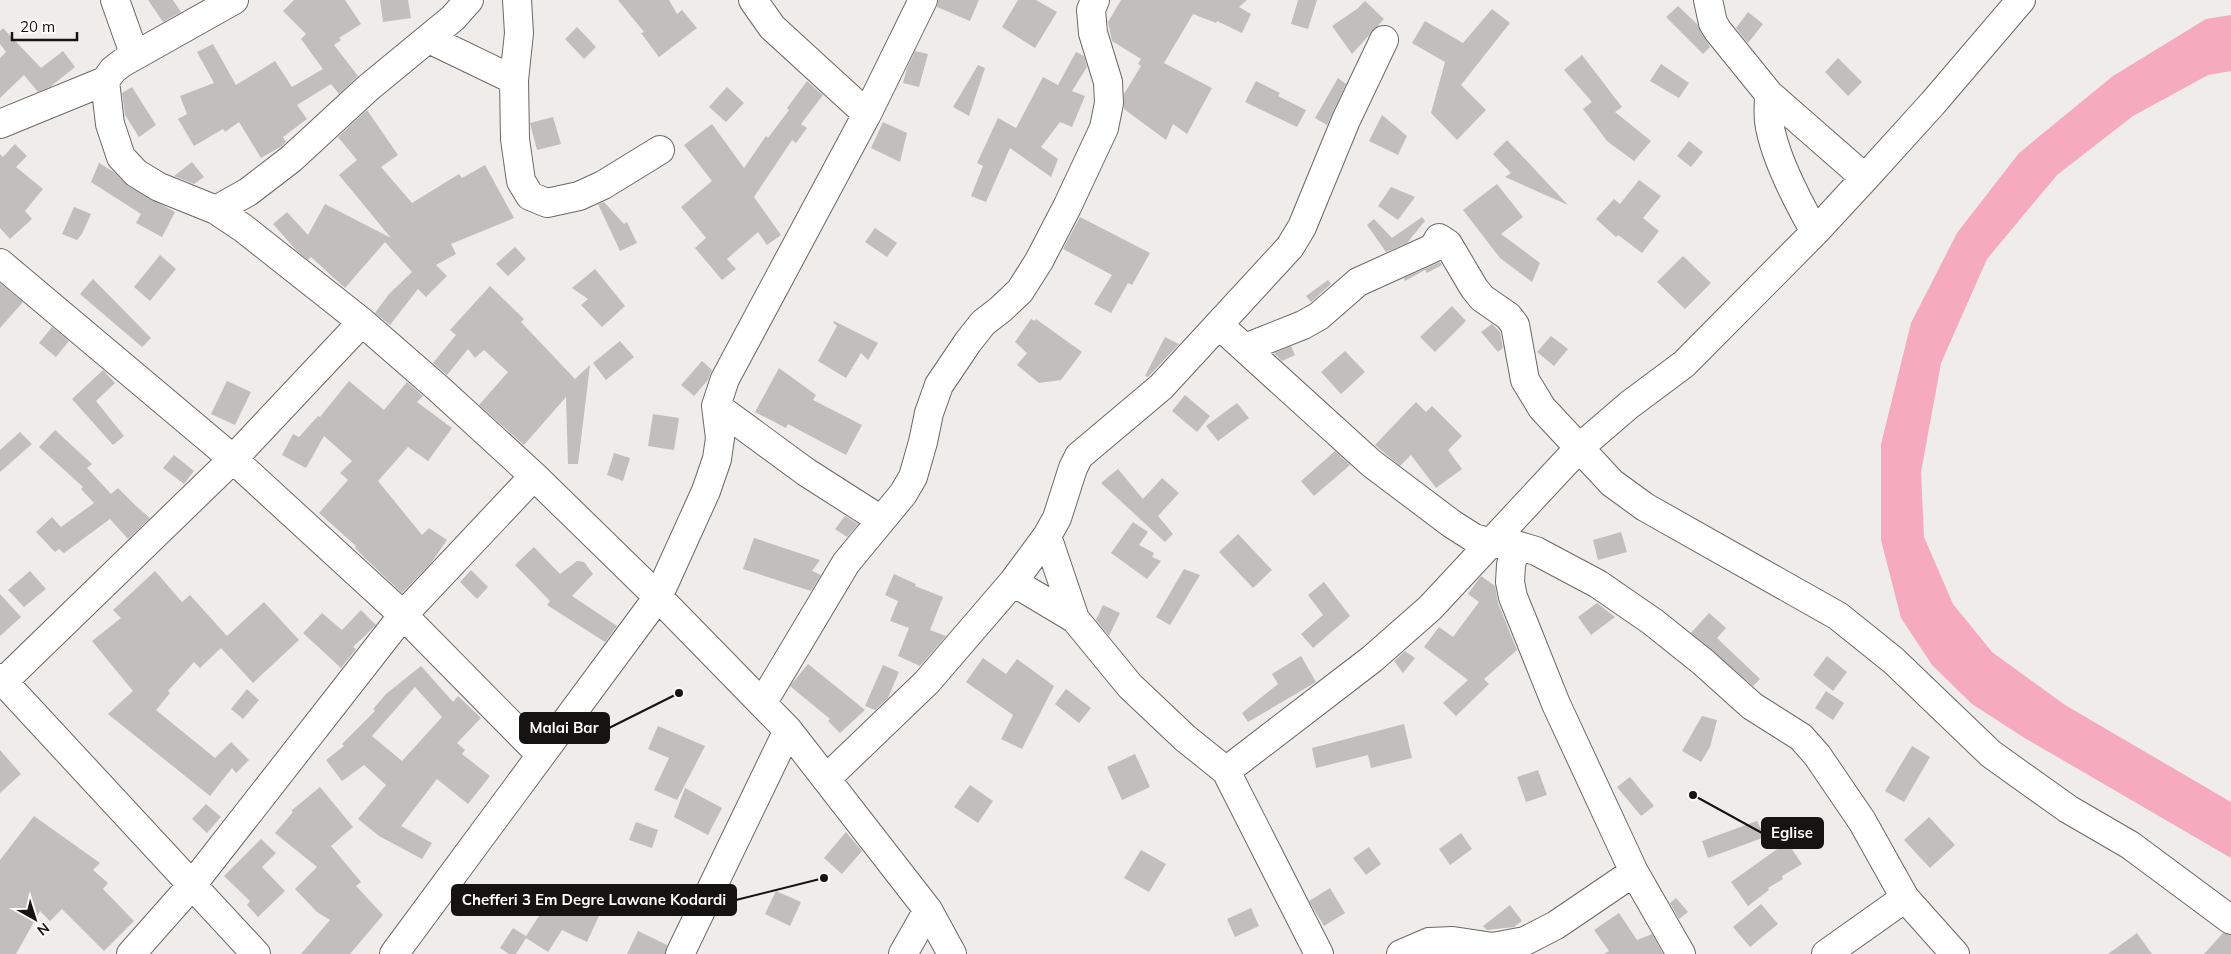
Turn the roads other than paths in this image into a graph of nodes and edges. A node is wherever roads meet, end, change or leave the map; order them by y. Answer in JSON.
{"nodes":[{"id":1,"x":114,"y":0,"type":"edge"},
{"id":2,"x":234,"y":0,"type":"edge"},
{"id":3,"x":469,"y":0,"type":"edge"},
{"id":4,"x":518,"y":0,"type":"edge"},
{"id":5,"x":753,"y":0,"type":"edge"},
{"id":6,"x":923,"y":0,"type":"edge"},
{"id":7,"x":1095,"y":0,"type":"edge"},
{"id":8,"x":1708,"y":0,"type":"edge"},
{"id":9,"x":2021,"y":0,"type":"edge"},
{"id":10,"x":429,"y":39,"type":"junction"},
{"id":11,"x":1384,"y":40,"type":"dead end"},
{"id":12,"x":132,"y":57,"type":"junction"},
{"id":13,"x":514,"y":80,"type":"junction"},
{"id":14,"x":105,"y":81,"type":"junction"},
{"id":15,"x":1770,"y":94,"type":"junction"},
{"id":16,"x":867,"y":114,"type":"junction"},
{"id":17,"x":0,"y":124,"type":"edge"},
{"id":18,"x":660,"y":150,"type":"dead end"},
{"id":19,"x":1864,"y":178,"type":"junction"},
{"id":20,"x":216,"y":210,"type":"junction"},
{"id":21,"x":1814,"y":232,"type":"junction"},
{"id":22,"x":0,"y":263,"type":"edge"},
{"id":23,"x":362,"y":322,"type":"junction"},
{"id":24,"x":1219,"y":325,"type":"junction"},
{"id":25,"x":1245,"y":348,"type":"junction"},
{"id":26,"x":716,"y":406,"type":"junction"},
{"id":27,"x":1579,"y":448,"type":"junction"},
{"id":28,"x":233,"y":459,"type":"junction"},
{"id":29,"x":534,"y":476,"type":"junction"},
{"id":30,"x":881,"y":520,"type":"junction"},
{"id":31,"x":1047,"y":536,"type":"junction"},
{"id":32,"x":1503,"y":544,"type":"junction"},
{"id":33,"x":1013,"y":582,"type":"junction"},
{"id":34,"x":658,"y":597,"type":"junction"},
{"id":35,"x":403,"y":615,"type":"junction"},
{"id":36,"x":1075,"y":619,"type":"junction"},
{"id":37,"x":2,"y":680,"type":"edge"},
{"id":38,"x":763,"y":702,"type":"junction"},
{"id":39,"x":788,"y":730,"type":"junction"},
{"id":40,"x":541,"y":755,"type":"junction"},
{"id":41,"x":1226,"y":771,"type":"junction"},
{"id":42,"x":826,"y":779,"type":"junction"},
{"id":43,"x":1634,"y":872,"type":"junction"},
{"id":44,"x":192,"y":885,"type":"junction"},
{"id":45,"x":1905,"y":898,"type":"junction"},
{"id":46,"x":928,"y":910,"type":"junction"},
{"id":47,"x":2231,"y":920,"type":"edge"},
{"id":48,"x":1316,"y":952,"type":"edge"},
{"id":49,"x":131,"y":954,"type":"edge"},
{"id":50,"x":256,"y":954,"type":"edge"},
{"id":51,"x":394,"y":954,"type":"edge"},
{"id":52,"x":680,"y":954,"type":"edge"},
{"id":53,"x":903,"y":954,"type":"edge"},
{"id":54,"x":952,"y":954,"type":"edge"},
{"id":55,"x":1401,"y":954,"type":"edge"},
{"id":56,"x":1681,"y":954,"type":"edge"},
{"id":57,"x":1826,"y":954,"type":"edge"},
{"id":58,"x":1955,"y":954,"type":"edge"}],
"edges":[{"from":1,"to":12,"type":"street"},
{"from":2,"to":12,"type":"street"},
{"from":3,"to":10,"type":"street"},
{"from":4,"to":13,"type":"street"},
{"from":5,"to":16,"type":"street"},
{"from":6,"to":16,"type":"street"},
{"from":7,"to":30,"type":"street"},
{"from":8,"to":15,"type":"street"},
{"from":9,"to":19,"type":"street"},
{"from":10,"to":13,"type":"street"},
{"from":10,"to":20,"type":"street"},
{"from":11,"to":24,"type":"street"},
{"from":12,"to":14,"type":"street"},
{"from":13,"to":18,"type":"street"},
{"from":14,"to":17,"type":"street"},
{"from":14,"to":20,"type":"street"},
{"from":15,"to":19,"type":"street"},
{"from":15,"to":21,"type":"street"},
{"from":16,"to":26,"type":"street"},
{"from":19,"to":21,"type":"street"},
{"from":20,"to":23,"type":"street"},
{"from":21,"to":27,"type":"street"},
{"from":22,"to":28,"type":"street"},
{"from":23,"to":28,"type":"street"},
{"from":23,"to":29,"type":"street"},
{"from":24,"to":25,"type":"street"},
{"from":24,"to":31,"type":"street"},
{"from":25,"to":27,"type":"street"},
{"from":25,"to":32,"type":"street"},
{"from":26,"to":30,"type":"street"},
{"from":26,"to":34,"type":"street"},
{"from":27,"to":32,"type":"street"},
{"from":27,"to":47,"type":"street"},
{"from":28,"to":35,"type":"street"},
{"from":28,"to":37,"type":"street"},
{"from":29,"to":34,"type":"street"},
{"from":29,"to":35,"type":"street"},
{"from":30,"to":38,"type":"street"},
{"from":31,"to":33,"type":"street"},
{"from":31,"to":36,"type":"street"},
{"from":32,"to":41,"type":"street"},
{"from":32,"to":43,"type":"street"},
{"from":32,"to":45,"type":"street"},
{"from":33,"to":36,"type":"street"},
{"from":33,"to":42,"type":"street"},
{"from":34,"to":38,"type":"street"},
{"from":34,"to":40,"type":"street"},
{"from":35,"to":40,"type":"street"},
{"from":35,"to":44,"type":"street"},
{"from":36,"to":41,"type":"street"},
{"from":37,"to":44,"type":"street"},
{"from":38,"to":39,"type":"street"},
{"from":39,"to":42,"type":"street"},
{"from":39,"to":52,"type":"street"},
{"from":40,"to":51,"type":"street"},
{"from":41,"to":48,"type":"street"},
{"from":42,"to":46,"type":"street"},
{"from":43,"to":55,"type":"street"},
{"from":43,"to":56,"type":"street"},
{"from":44,"to":49,"type":"street"},
{"from":44,"to":50,"type":"street"},
{"from":45,"to":57,"type":"street"},
{"from":45,"to":58,"type":"street"},
{"from":46,"to":53,"type":"street"},
{"from":46,"to":54,"type":"street"}]}
